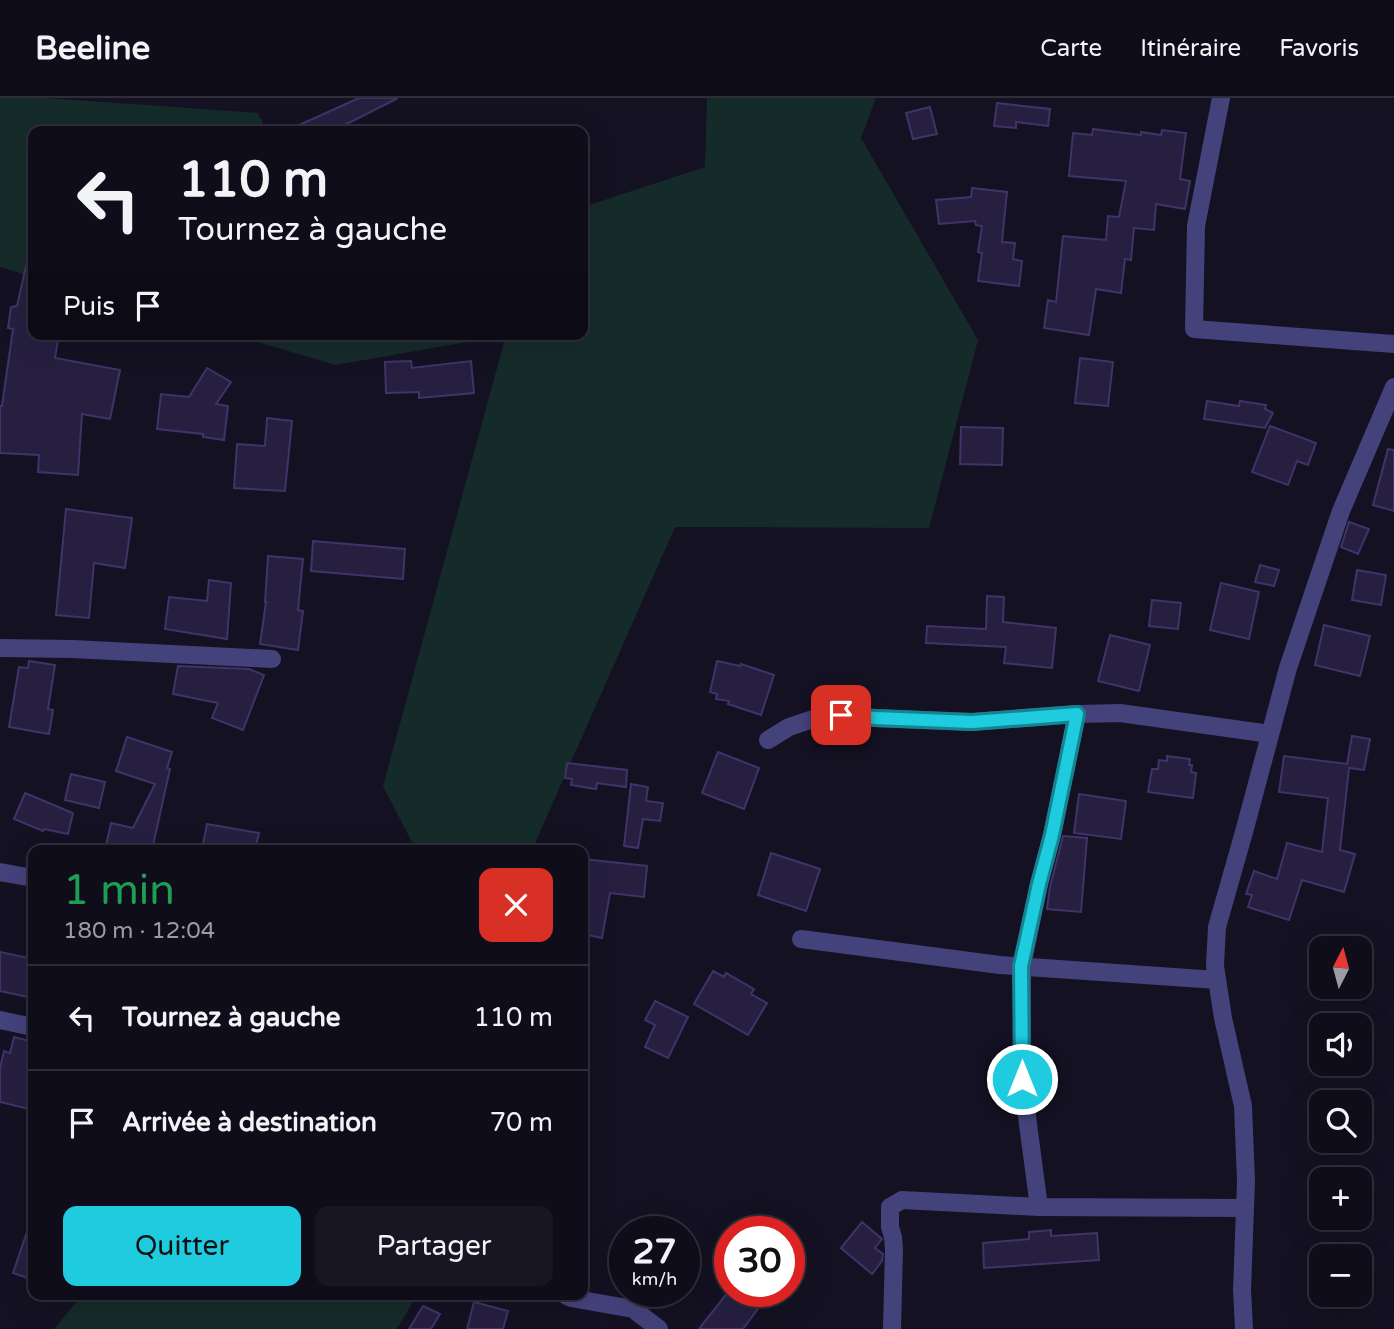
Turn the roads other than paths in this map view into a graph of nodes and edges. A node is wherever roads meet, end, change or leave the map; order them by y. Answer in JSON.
{"nodes":[{"id":1,"x":1221,"y":98,"type":"edge"},
{"id":2,"x":1394,"y":344,"type":"edge"},
{"id":3,"x":1394,"y":387,"type":"edge"},
{"id":4,"x":0,"y":648,"type":"edge"},
{"id":5,"x":272,"y":659,"type":"dead end"},
{"id":6,"x":1077,"y":714,"type":"junction"},
{"id":7,"x":1270,"y":734,"type":"junction"},
{"id":8,"x":768,"y":740,"type":"dead end"},
{"id":9,"x":0,"y":872,"type":"edge"},
{"id":10,"x":28,"y":877,"type":"edge"},
{"id":11,"x":801,"y":939,"type":"dead end"},
{"id":12,"x":1021,"y":966,"type":"junction"},
{"id":13,"x":1217,"y":981,"type":"junction"},
{"id":14,"x":0,"y":1020,"type":"edge"},
{"id":15,"x":28,"y":1026,"type":"edge"},
{"id":16,"x":1039,"y":1207,"type":"junction"},
{"id":17,"x":1245,"y":1208,"type":"junction"},
{"id":18,"x":582,"y":1300,"type":"edge"},
{"id":19,"x":659,"y":1329,"type":"edge"},
{"id":20,"x":892,"y":1329,"type":"edge"},
{"id":21,"x":1244,"y":1329,"type":"edge"}],
"edges":[{"from":1,"to":2,"type":"street"},
{"from":3,"to":7,"type":"street"},
{"from":4,"to":5,"type":"street"},
{"from":6,"to":7,"type":"street"},
{"from":6,"to":8,"type":"street"},
{"from":6,"to":12,"type":"street"},
{"from":7,"to":13,"type":"street"},
{"from":9,"to":10,"type":"street"},
{"from":11,"to":12,"type":"street"},
{"from":12,"to":13,"type":"street"},
{"from":12,"to":16,"type":"street"},
{"from":13,"to":17,"type":"street"},
{"from":14,"to":15,"type":"street"},
{"from":16,"to":17,"type":"street"},
{"from":16,"to":20,"type":"street"},
{"from":17,"to":21,"type":"street"},
{"from":18,"to":19,"type":"street"}]}
